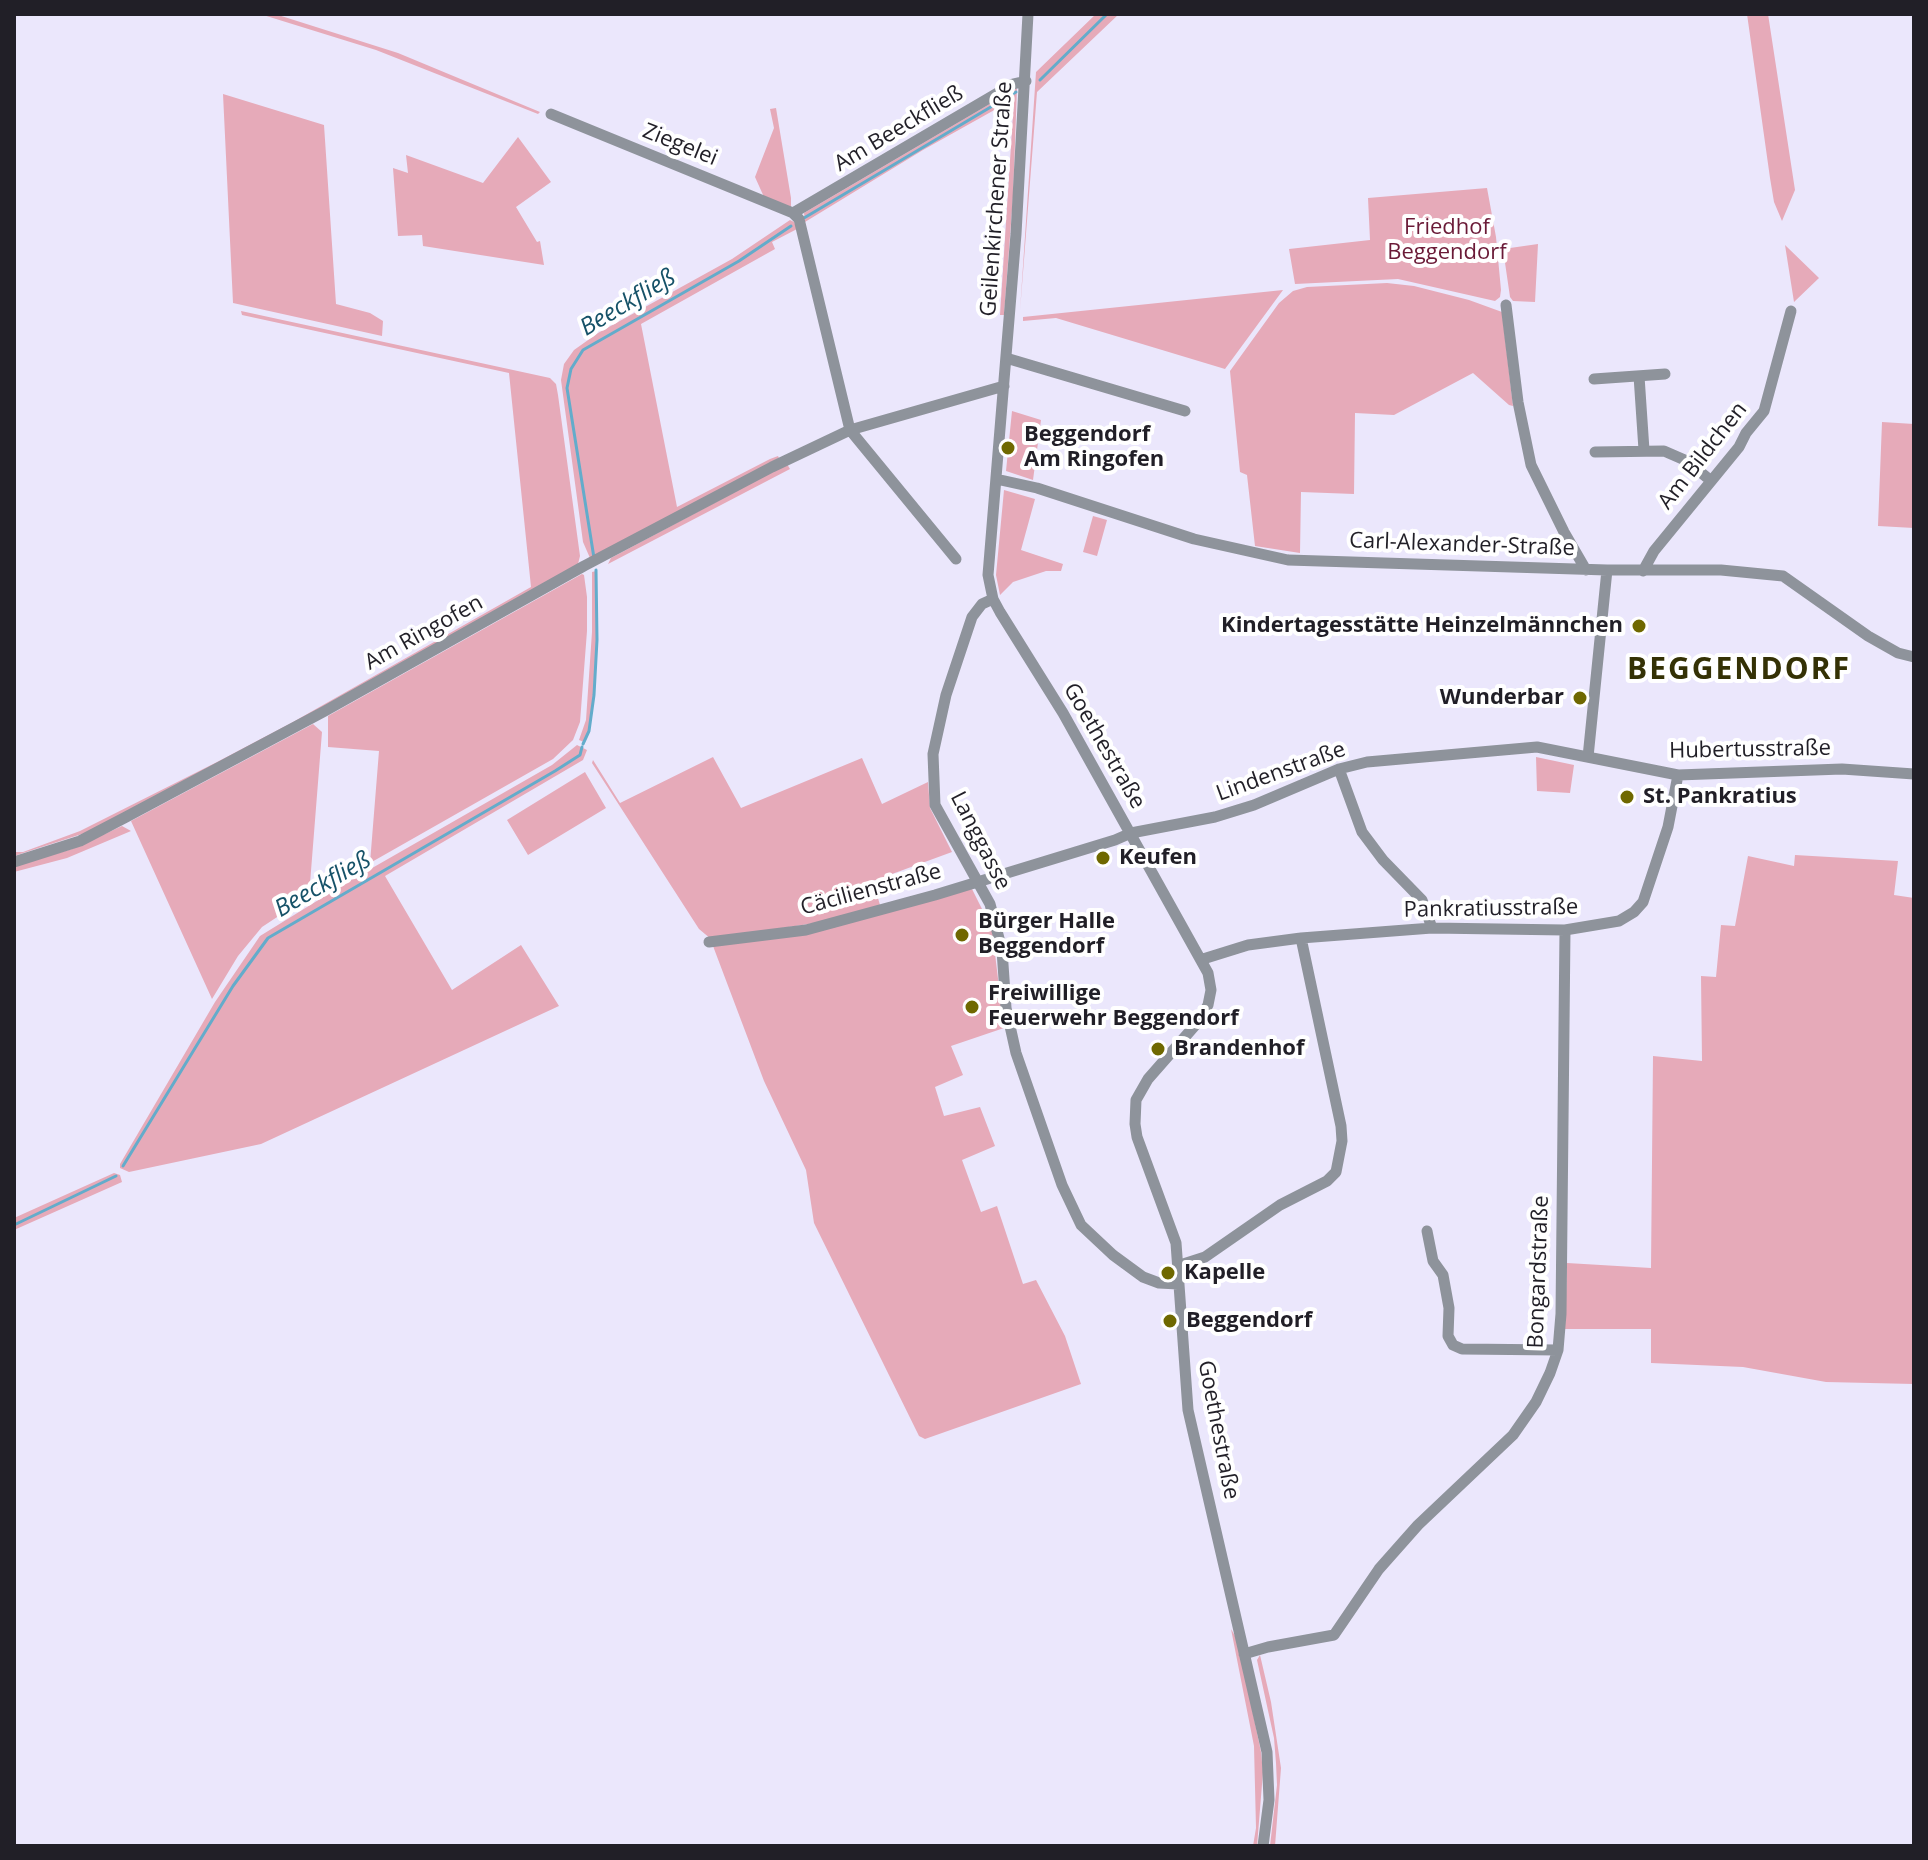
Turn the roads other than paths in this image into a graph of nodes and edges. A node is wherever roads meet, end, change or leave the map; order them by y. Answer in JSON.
{"nodes":[{"id":1,"x":1028,"y":14,"type":"edge"},
{"id":2,"x":1026,"y":81,"type":"junction"},
{"id":3,"x":551,"y":114,"type":"dead end"},
{"id":4,"x":793,"y":213,"type":"junction"},
{"id":5,"x":1506,"y":305,"type":"dead end"},
{"id":6,"x":1791,"y":311,"type":"dead end"},
{"id":7,"x":1006,"y":358,"type":"junction"},
{"id":8,"x":1665,"y":374,"type":"dead end"},
{"id":9,"x":1639,"y":376,"type":"junction"},
{"id":10,"x":1594,"y":379,"type":"dead end"},
{"id":11,"x":1004,"y":386,"type":"junction"},
{"id":12,"x":1185,"y":411,"type":"dead end"},
{"id":13,"x":850,"y":430,"type":"junction"},
{"id":14,"x":1644,"y":450,"type":"junction"},
{"id":15,"x":1595,"y":452,"type":"dead end"},
{"id":16,"x":996,"y":479,"type":"junction"},
{"id":17,"x":1710,"y":480,"type":"junction"},
{"id":18,"x":956,"y":559,"type":"dead end"},
{"id":19,"x":1586,"y":570,"type":"junction"},
{"id":20,"x":1607,"y":570,"type":"junction"},
{"id":21,"x":1643,"y":571,"type":"junction"},
{"id":22,"x":993,"y":599,"type":"junction"},
{"id":23,"x":1914,"y":657,"type":"edge"},
{"id":24,"x":1588,"y":757,"type":"junction"},
{"id":25,"x":1339,"y":769,"type":"junction"},
{"id":26,"x":1914,"y":774,"type":"edge"},
{"id":27,"x":1678,"y":775,"type":"junction"},
{"id":28,"x":1131,"y":833,"type":"junction"},
{"id":29,"x":14,"y":862,"type":"edge"},
{"id":30,"x":977,"y":881,"type":"junction"},
{"id":31,"x":1432,"y":928,"type":"junction"},
{"id":32,"x":1565,"y":930,"type":"junction"},
{"id":33,"x":1301,"y":938,"type":"junction"},
{"id":34,"x":709,"y":942,"type":"dead end"},
{"id":35,"x":1203,"y":959,"type":"junction"},
{"id":36,"x":1427,"y":1231,"type":"dead end"},
{"id":37,"x":1177,"y":1266,"type":"junction"},
{"id":38,"x":1178,"y":1284,"type":"junction"},
{"id":39,"x":1558,"y":1350,"type":"junction"},
{"id":40,"x":1244,"y":1654,"type":"junction"},
{"id":41,"x":1263,"y":1846,"type":"edge"}],
"edges":[{"from":1,"to":2,"type":"street","name":"Geilenkirchener Straße"},
{"from":2,"to":4,"type":"street","name":"Am Beeckfließ"},
{"from":2,"to":7,"type":"street","name":"Geilenkirchener Straße"},
{"from":3,"to":4,"type":"street","name":"Ziegelei"},
{"from":4,"to":13,"type":"street"},
{"from":5,"to":19,"type":"street"},
{"from":6,"to":17,"type":"street","name":"Am Bildchen"},
{"from":7,"to":11,"type":"street","name":"Geilenkirchener Straße"},
{"from":7,"to":12,"type":"street"},
{"from":8,"to":9,"type":"street"},
{"from":9,"to":10,"type":"street"},
{"from":9,"to":14,"type":"street"},
{"from":11,"to":13,"type":"street","name":"Am Ringofen"},
{"from":11,"to":16,"type":"street","name":"Goethestraße"},
{"from":13,"to":18,"type":"street"},
{"from":13,"to":29,"type":"street","name":"Am Ringofen"},
{"from":14,"to":15,"type":"street"},
{"from":14,"to":17,"type":"street"},
{"from":16,"to":19,"type":"street","name":"Carl-Alexander-Straße"},
{"from":16,"to":22,"type":"street","name":"Goethestraße"},
{"from":17,"to":21,"type":"street","name":"Am Bildchen"},
{"from":19,"to":20,"type":"street","name":"Carl-Alexander-Straße"},
{"from":20,"to":21,"type":"street","name":"Carl-Alexander-Straße"},
{"from":20,"to":24,"type":"street"},
{"from":21,"to":23,"type":"street","name":"Carl-Alexander-Straße"},
{"from":22,"to":28,"type":"street","name":"Goethestraße"},
{"from":22,"to":30,"type":"street","name":"Langgasse"},
{"from":24,"to":25,"type":"street","name":"Lindenstraße"},
{"from":24,"to":27,"type":"street","name":"Hubertusstraße"},
{"from":25,"to":28,"type":"street","name":"Lindenstraße"},
{"from":25,"to":31,"type":"street"},
{"from":26,"to":27,"type":"street","name":"Hubertusstraße"},
{"from":27,"to":32,"type":"street","name":"Pankratiusstraße"},
{"from":28,"to":30,"type":"street","name":"Cäcilienstraße"},
{"from":28,"to":35,"type":"street","name":"Goethestraße"},
{"from":30,"to":34,"type":"street","name":"Cäcilienstraße"},
{"from":30,"to":38,"type":"street","name":"Langgasse"},
{"from":31,"to":32,"type":"street","name":"Pankratiusstraße"},
{"from":31,"to":33,"type":"street","name":"Pankratiusstraße"},
{"from":32,"to":39,"type":"street","name":"Bongardstraße"},
{"from":33,"to":35,"type":"street","name":"Pankratiusstraße"},
{"from":33,"to":37,"type":"street"},
{"from":35,"to":37,"type":"street","name":"Goethestraße"},
{"from":36,"to":39,"type":"street"},
{"from":37,"to":38,"type":"street","name":"Goethestraße"},
{"from":38,"to":40,"type":"street","name":"Goethestraße"},
{"from":39,"to":40,"type":"street","name":"Bongardstraße"},
{"from":40,"to":41,"type":"street","name":"Goethestraße"}]}
